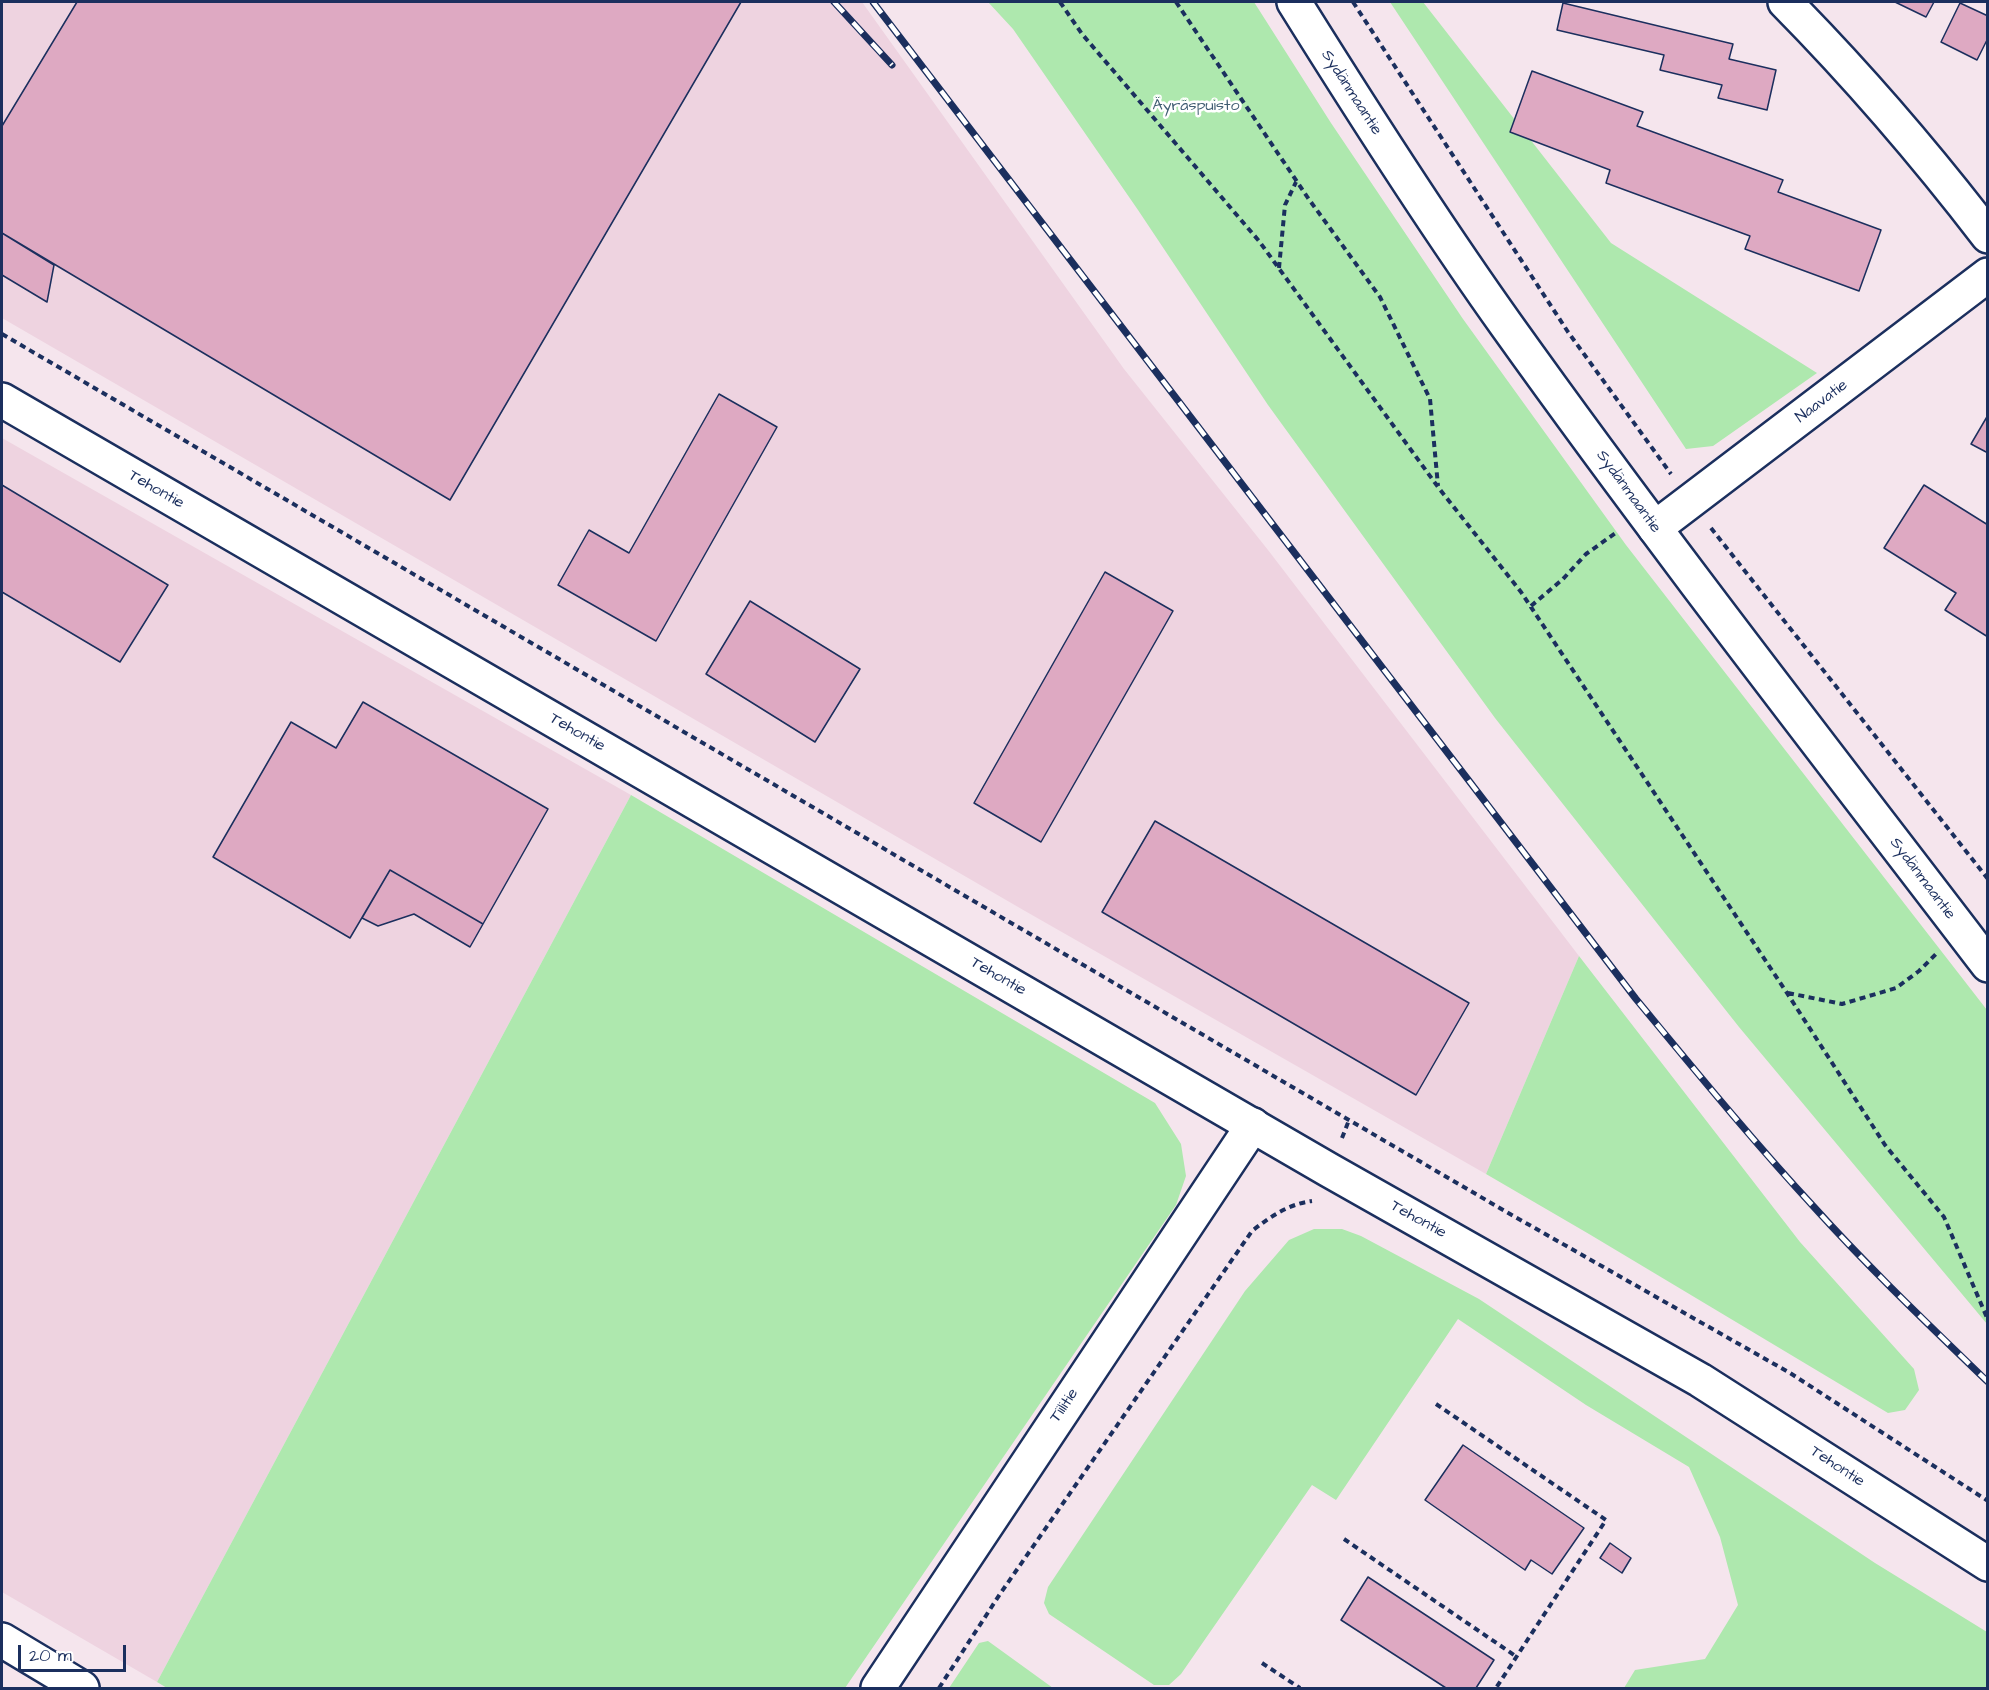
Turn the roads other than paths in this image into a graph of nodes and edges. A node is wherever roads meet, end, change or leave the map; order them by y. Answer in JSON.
{"nodes":[{"id":1,"x":1294,"y":2,"type":"edge"},
{"id":2,"x":1785,"y":2,"type":"edge"},
{"id":3,"x":1988,"y":236,"type":"edge"},
{"id":4,"x":1988,"y":274,"type":"edge"},
{"id":5,"x":2,"y":400,"type":"edge"},
{"id":6,"x":1649,"y":521,"type":"junction"},
{"id":7,"x":1988,"y":965,"type":"edge"},
{"id":8,"x":1252,"y":1125,"type":"junction"},
{"id":9,"x":1988,"y":1564,"type":"edge"},
{"id":10,"x":2,"y":1640,"type":"edge"},
{"id":11,"x":81,"y":1689,"type":"edge"},
{"id":12,"x":878,"y":1689,"type":"edge"}],
"edges":[{"from":1,"to":6,"type":"street","name":"Sydänmaantie"},
{"from":2,"to":3,"type":"street"},
{"from":4,"to":6,"type":"street","name":"Naavatie"},
{"from":5,"to":8,"type":"street","name":"Tehontie"},
{"from":6,"to":7,"type":"street","name":"Sydänmaantie"},
{"from":8,"to":9,"type":"street","name":"Tehontie"},
{"from":8,"to":12,"type":"street","name":"Tiilitie"},
{"from":10,"to":11,"type":"street"}]}
